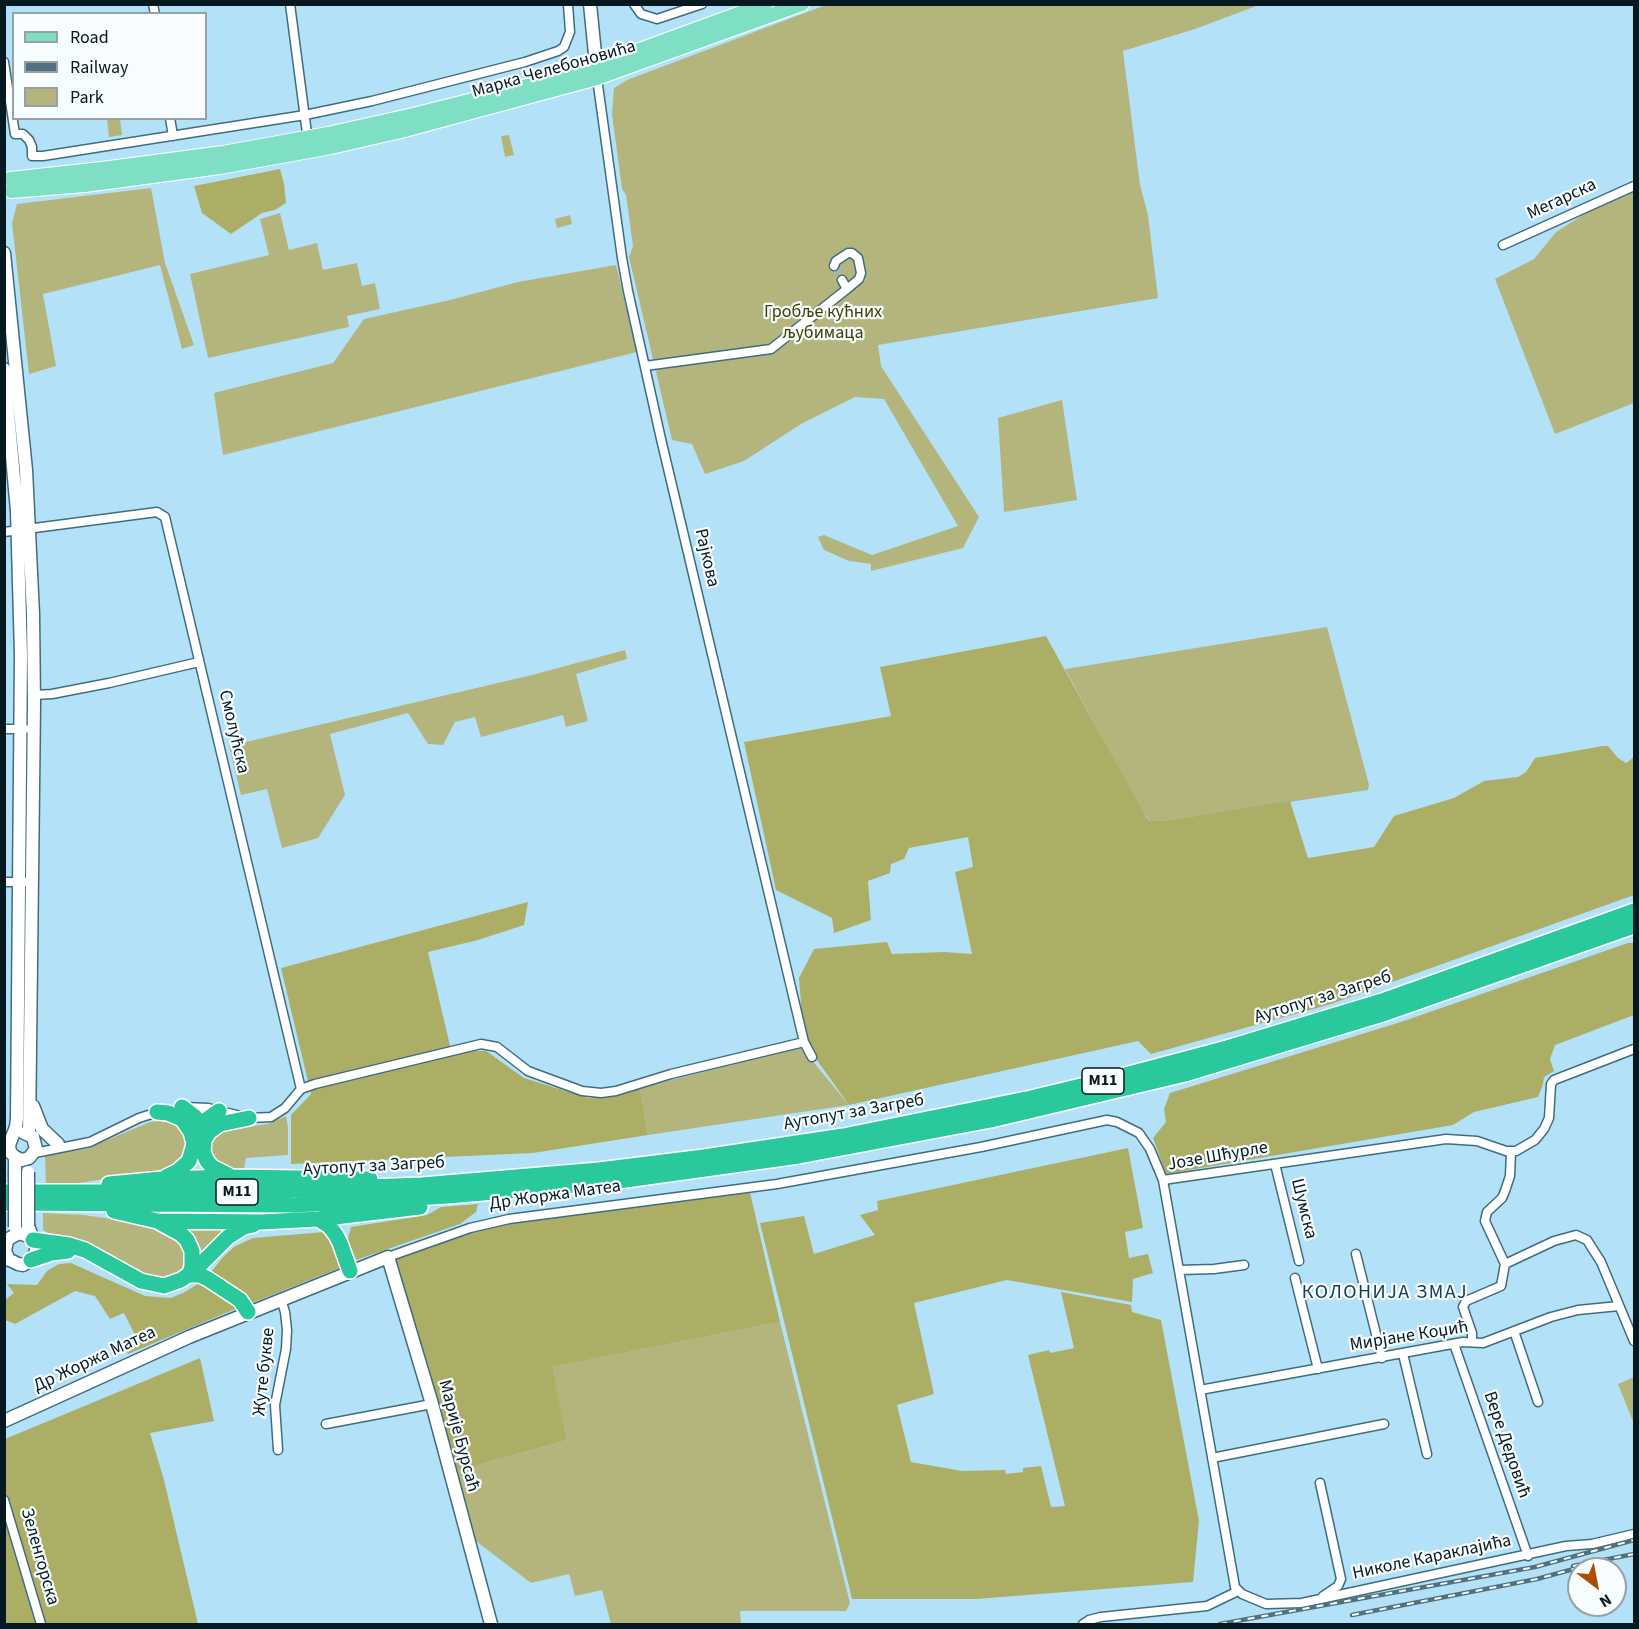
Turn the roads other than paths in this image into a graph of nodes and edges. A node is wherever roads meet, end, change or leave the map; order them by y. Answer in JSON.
{"nodes":[{"id":1,"x":290,"y":4,"type":"edge"},
{"id":2,"x":568,"y":4,"type":"edge"},
{"id":3,"x":590,"y":4,"type":"edge"},
{"id":4,"x":634,"y":4,"type":"edge"},
{"id":5,"x":702,"y":4,"type":"edge"},
{"id":6,"x":765,"y":4,"type":"edge"},
{"id":7,"x":802,"y":4,"type":"edge"},
{"id":8,"x":4,"y":62,"type":"edge"},
{"id":9,"x":597,"y":72,"type":"junction"},
{"id":10,"x":12,"y":114,"type":"edge"},
{"id":11,"x":305,"y":115,"type":"junction"},
{"id":12,"x":13,"y":120,"type":"edge"},
{"id":13,"x":170,"y":120,"type":"edge"},
{"id":14,"x":173,"y":136,"type":"junction"},
{"id":15,"x":309,"y":144,"type":"junction"},
{"id":16,"x":7,"y":186,"type":"edge"},
{"id":17,"x":1635,"y":186,"type":"edge"},
{"id":18,"x":1503,"y":245,"type":"dead end"},
{"id":19,"x":4,"y":253,"type":"edge"},
{"id":20,"x":834,"y":266,"type":"dead end"},
{"id":21,"x":842,"y":280,"type":"tunnel mouth"},
{"id":22,"x":847,"y":289,"type":"junction"},
{"id":23,"x":645,"y":366,"type":"junction"},
{"id":24,"x":4,"y":369,"type":"edge"},
{"id":25,"x":5,"y":387,"type":"edge"},
{"id":26,"x":24,"y":530,"type":"junction"},
{"id":27,"x":4,"y":532,"type":"edge"},
{"id":28,"x":199,"y":662,"type":"junction"},
{"id":29,"x":34,"y":695,"type":"junction"},
{"id":30,"x":4,"y":729,"type":"edge"},
{"id":31,"x":28,"y":729,"type":"junction"},
{"id":32,"x":4,"y":882,"type":"edge"},
{"id":33,"x":25,"y":882,"type":"junction"},
{"id":34,"x":1635,"y":911,"type":"edge"},
{"id":35,"x":1635,"y":926,"type":"edge"},
{"id":36,"x":1635,"y":932,"type":"edge"},
{"id":37,"x":1607,"y":936,"type":"junction"},
{"id":38,"x":804,"y":1042,"type":"junction"},
{"id":39,"x":1635,"y":1049,"type":"edge"},
{"id":40,"x":812,"y":1057,"type":"dead end"},
{"id":41,"x":301,"y":1089,"type":"junction"},
{"id":42,"x":29,"y":1096,"type":"junction"},
{"id":43,"x":182,"y":1107,"type":"junction"},
{"id":44,"x":219,"y":1111,"type":"junction"},
{"id":45,"x":157,"y":1112,"type":"junction"},
{"id":46,"x":249,"y":1118,"type":"junction"},
{"id":47,"x":200,"y":1125,"type":"junction"},
{"id":48,"x":12,"y":1138,"type":"junction"},
{"id":49,"x":199,"y":1142,"type":"junction"},
{"id":50,"x":63,"y":1145,"type":"junction"},
{"id":51,"x":32,"y":1147,"type":"junction"},
{"id":52,"x":1511,"y":1152,"type":"junction"},
{"id":53,"x":15,"y":1157,"type":"junction"},
{"id":54,"x":1275,"y":1164,"type":"junction"},
{"id":55,"x":231,"y":1177,"type":"junction"},
{"id":56,"x":162,"y":1179,"type":"junction"},
{"id":57,"x":1163,"y":1180,"type":"junction"},
{"id":58,"x":422,"y":1185,"type":"junction"},
{"id":59,"x":4,"y":1192,"type":"edge"},
{"id":60,"x":52,"y":1192,"type":"junction"},
{"id":61,"x":448,"y":1197,"type":"junction"},
{"id":62,"x":4,"y":1203,"type":"edge"},
{"id":63,"x":86,"y":1205,"type":"junction"},
{"id":64,"x":362,"y":1214,"type":"junction"},
{"id":65,"x":318,"y":1219,"type":"junction"},
{"id":66,"x":157,"y":1221,"type":"junction"},
{"id":67,"x":262,"y":1222,"type":"junction"},
{"id":68,"x":31,"y":1235,"type":"junction"},
{"id":69,"x":9,"y":1237,"type":"edge"},
{"id":70,"x":340,"y":1243,"type":"junction"},
{"id":71,"x":88,"y":1253,"type":"junction"},
{"id":72,"x":1356,"y":1254,"type":"dead end"},
{"id":73,"x":388,"y":1257,"type":"junction"},
{"id":74,"x":7,"y":1258,"type":"edge"},
{"id":75,"x":32,"y":1260,"type":"junction"},
{"id":76,"x":1299,"y":1261,"type":"dead end"},
{"id":77,"x":1505,"y":1264,"type":"junction"},
{"id":78,"x":1244,"y":1265,"type":"dead end"},
{"id":79,"x":1179,"y":1270,"type":"junction"},
{"id":80,"x":350,"y":1271,"type":"junction"},
{"id":81,"x":189,"y":1275,"type":"junction"},
{"id":82,"x":1295,"y":1278,"type":"dead end"},
{"id":83,"x":280,"y":1299,"type":"junction"},
{"id":84,"x":1619,"y":1305,"type":"junction"},
{"id":85,"x":248,"y":1312,"type":"junction"},
{"id":86,"x":1514,"y":1331,"type":"junction"},
{"id":87,"x":1635,"y":1341,"type":"edge"},
{"id":88,"x":1472,"y":1342,"type":"junction"},
{"id":89,"x":1454,"y":1344,"type":"junction"},
{"id":90,"x":1403,"y":1354,"type":"junction"},
{"id":91,"x":1382,"y":1358,"type":"junction"},
{"id":92,"x":1318,"y":1369,"type":"junction"},
{"id":93,"x":1200,"y":1390,"type":"junction"},
{"id":94,"x":1538,"y":1402,"type":"dead end"},
{"id":95,"x":432,"y":1404,"type":"junction"},
{"id":96,"x":4,"y":1421,"type":"edge"},
{"id":97,"x":326,"y":1424,"type":"dead end"},
{"id":98,"x":1384,"y":1424,"type":"dead end"},
{"id":99,"x":278,"y":1450,"type":"dead end"},
{"id":100,"x":1427,"y":1454,"type":"dead end"},
{"id":101,"x":1212,"y":1458,"type":"junction"},
{"id":102,"x":1320,"y":1484,"type":"dead end"},
{"id":103,"x":4,"y":1500,"type":"edge"},
{"id":104,"x":1635,"y":1534,"type":"edge"},
{"id":105,"x":1528,"y":1556,"type":"junction"},
{"id":106,"x":1238,"y":1591,"type":"junction"},
{"id":107,"x":1317,"y":1599,"type":"junction"},
{"id":108,"x":41,"y":1624,"type":"edge"},
{"id":109,"x":491,"y":1624,"type":"edge"},
{"id":110,"x":1083,"y":1624,"type":"edge"}],
"edges":[{"from":1,"to":11,"type":"street"},
{"from":2,"to":11,"type":"street","name":"Марка Челебоновића"},
{"from":3,"to":9,"type":"main road"},
{"from":4,"to":5,"type":"street"},
{"from":6,"to":9,"type":"main road","name":"Марка Челебоновића"},
{"from":7,"to":9,"type":"main road","name":"Марка Челебоновића"},
{"from":8,"to":10,"type":"street","name":"Марка Челебоновића"},
{"from":9,"to":15,"type":"main road","name":"Марка Челебоновића"},
{"from":9,"to":23,"type":"street","name":"Рајкова"},
{"from":11,"to":14,"type":"street","name":"Марка Челебоновића"},
{"from":11,"to":15,"type":"street"},
{"from":12,"to":14,"type":"street","name":"Марка Челебоновића"},
{"from":13,"to":14,"type":"street"},
{"from":15,"to":16,"type":"main road","name":"Марка Челебоновића"},
{"from":17,"to":18,"type":"street","name":"Мегарска"},
{"from":19,"to":26,"type":"main road"},
{"from":20,"to":22,"type":"street"},
{"from":21,"to":22,"type":"street"},
{"from":22,"to":23,"type":"street"},
{"from":23,"to":38,"type":"street","name":"Рајкова"},
{"from":24,"to":25,"type":"main road"},
{"from":25,"to":26,"type":"main road"},
{"from":26,"to":27,"type":"street"},
{"from":26,"to":28,"type":"street","name":"Смолућска"},
{"from":26,"to":29,"type":"main road"},
{"from":26,"to":31,"type":"main road"},
{"from":28,"to":29,"type":"street"},
{"from":28,"to":41,"type":"street","name":"Смолућска"},
{"from":29,"to":31,"type":"main road"},
{"from":30,"to":31,"type":"street"},
{"from":31,"to":33,"type":"main road"},
{"from":32,"to":33,"type":"street"},
{"from":33,"to":42,"type":"main road"},
{"from":33,"to":48,"type":"main road"},
{"from":34,"to":58,"type":"highway","name":"Аутопут за Загреб","number":"M11"},
{"from":35,"to":37,"type":"highway","name":"Аутопут за Загреб","number":"M11"},
{"from":36,"to":37,"type":"highway"},
{"from":37,"to":61,"type":"highway","name":"Аутопут за Загреб","number":"M11"},
{"from":38,"to":40,"type":"street","name":"Рајкова"},
{"from":38,"to":41,"type":"street"},
{"from":39,"to":52,"type":"street"},
{"from":41,"to":46,"type":"street"},
{"from":42,"to":50,"type":"main road"},
{"from":42,"to":51,"type":"main road"},
{"from":43,"to":44,"type":"street"},
{"from":43,"to":45,"type":"street"},
{"from":43,"to":47,"type":"highway"},
{"from":44,"to":46,"type":"street"},
{"from":44,"to":47,"type":"highway"},
{"from":45,"to":49,"type":"highway"},
{"from":45,"to":50,"type":"street"},
{"from":46,"to":49,"type":"highway"},
{"from":47,"to":49,"type":"highway"},
{"from":48,"to":51,"type":"main road"},
{"from":48,"to":53,"type":"main road"},
{"from":49,"to":55,"type":"highway"},
{"from":49,"to":56,"type":"highway"},
{"from":50,"to":51,"type":"street"},
{"from":51,"to":53,"type":"main road"},
{"from":51,"to":68,"type":"main road","bridge":true},
{"from":52,"to":54,"type":"street","name":"Јозе Шћурле"},
{"from":52,"to":77,"type":"street"},
{"from":53,"to":69,"type":"main road","bridge":true},
{"from":54,"to":57,"type":"street","name":"Јозе Шћурле"},
{"from":54,"to":76,"type":"street","name":"Шумска"},
{"from":55,"to":56,"type":"highway"},
{"from":55,"to":58,"type":"highway"},
{"from":56,"to":60,"type":"highway"},
{"from":57,"to":73,"type":"street","name":"Др Жоржа Матеа"},
{"from":57,"to":79,"type":"street","name":"Јозе Шћурле"},
{"from":58,"to":60,"type":"highway","name":"Аутопут за Загреб","number":"M11"},
{"from":59,"to":60,"type":"highway","number":"M11"},
{"from":61,"to":63,"type":"highway","name":"Аутопут за Загреб","number":"M11"},
{"from":61,"to":64,"type":"highway"},
{"from":62,"to":63,"type":"highway","number":"M11"},
{"from":63,"to":66,"type":"highway"},
{"from":64,"to":65,"type":"highway"},
{"from":64,"to":70,"type":"highway"},
{"from":65,"to":67,"type":"highway"},
{"from":65,"to":70,"type":"highway"},
{"from":66,"to":67,"type":"highway"},
{"from":66,"to":81,"type":"highway"},
{"from":67,"to":81,"type":"highway"},
{"from":68,"to":69,"type":"main road"},
{"from":68,"to":71,"type":"highway"},
{"from":68,"to":75,"type":"main road"},
{"from":69,"to":74,"type":"main road"},
{"from":70,"to":80,"type":"highway"},
{"from":71,"to":75,"type":"highway"},
{"from":71,"to":81,"type":"highway"},
{"from":72,"to":91,"type":"street"},
{"from":73,"to":80,"type":"main road","name":"Др Жоржа Матеа"},
{"from":73,"to":95,"type":"main road","name":"Марије Бурсаћ"},
{"from":74,"to":75,"type":"main road"},
{"from":77,"to":84,"type":"street"},
{"from":77,"to":88,"type":"street"},
{"from":78,"to":79,"type":"street"},
{"from":79,"to":93,"type":"street","name":"Јозе Шћурле"},
{"from":80,"to":83,"type":"main road","name":"Др Жоржа Матеа"},
{"from":81,"to":85,"type":"highway"},
{"from":82,"to":92,"type":"street"},
{"from":83,"to":85,"type":"main road","name":"Др Жоржа Матеа"},
{"from":83,"to":99,"type":"street","name":"Жуте букве"},
{"from":84,"to":86,"type":"street","name":"Мирјане Коџић"},
{"from":84,"to":87,"type":"street"},
{"from":85,"to":96,"type":"main road","name":"Др Жоржа Матеа"},
{"from":86,"to":88,"type":"street","name":"Мирјане Коџић"},
{"from":86,"to":94,"type":"street"},
{"from":88,"to":89,"type":"street","name":"Мирјане Коџић"},
{"from":89,"to":90,"type":"street","name":"Мирјане Коџић"},
{"from":89,"to":105,"type":"street","name":"Вере Дедовић"},
{"from":90,"to":91,"type":"street","name":"Мирјане Коџић"},
{"from":90,"to":100,"type":"street"},
{"from":91,"to":92,"type":"street","name":"Мирјане Коџић"},
{"from":92,"to":93,"type":"street","name":"Мирјане Коџић"},
{"from":93,"to":101,"type":"street","name":"Јозе Шћурле"},
{"from":95,"to":97,"type":"street"},
{"from":95,"to":109,"type":"main road","name":"Марије Бурсаћ"},
{"from":98,"to":101,"type":"street"},
{"from":101,"to":106,"type":"street","name":"Јозе Шћурле"},
{"from":102,"to":107,"type":"street"},
{"from":103,"to":108,"type":"street","name":"Зеленгорска"},
{"from":104,"to":105,"type":"street","name":"Николе Караклајића"},
{"from":105,"to":107,"type":"street","name":"Николе Караклајића"},
{"from":106,"to":107,"type":"street","name":"Николе Караклајића"},
{"from":106,"to":110,"type":"street"}]}
